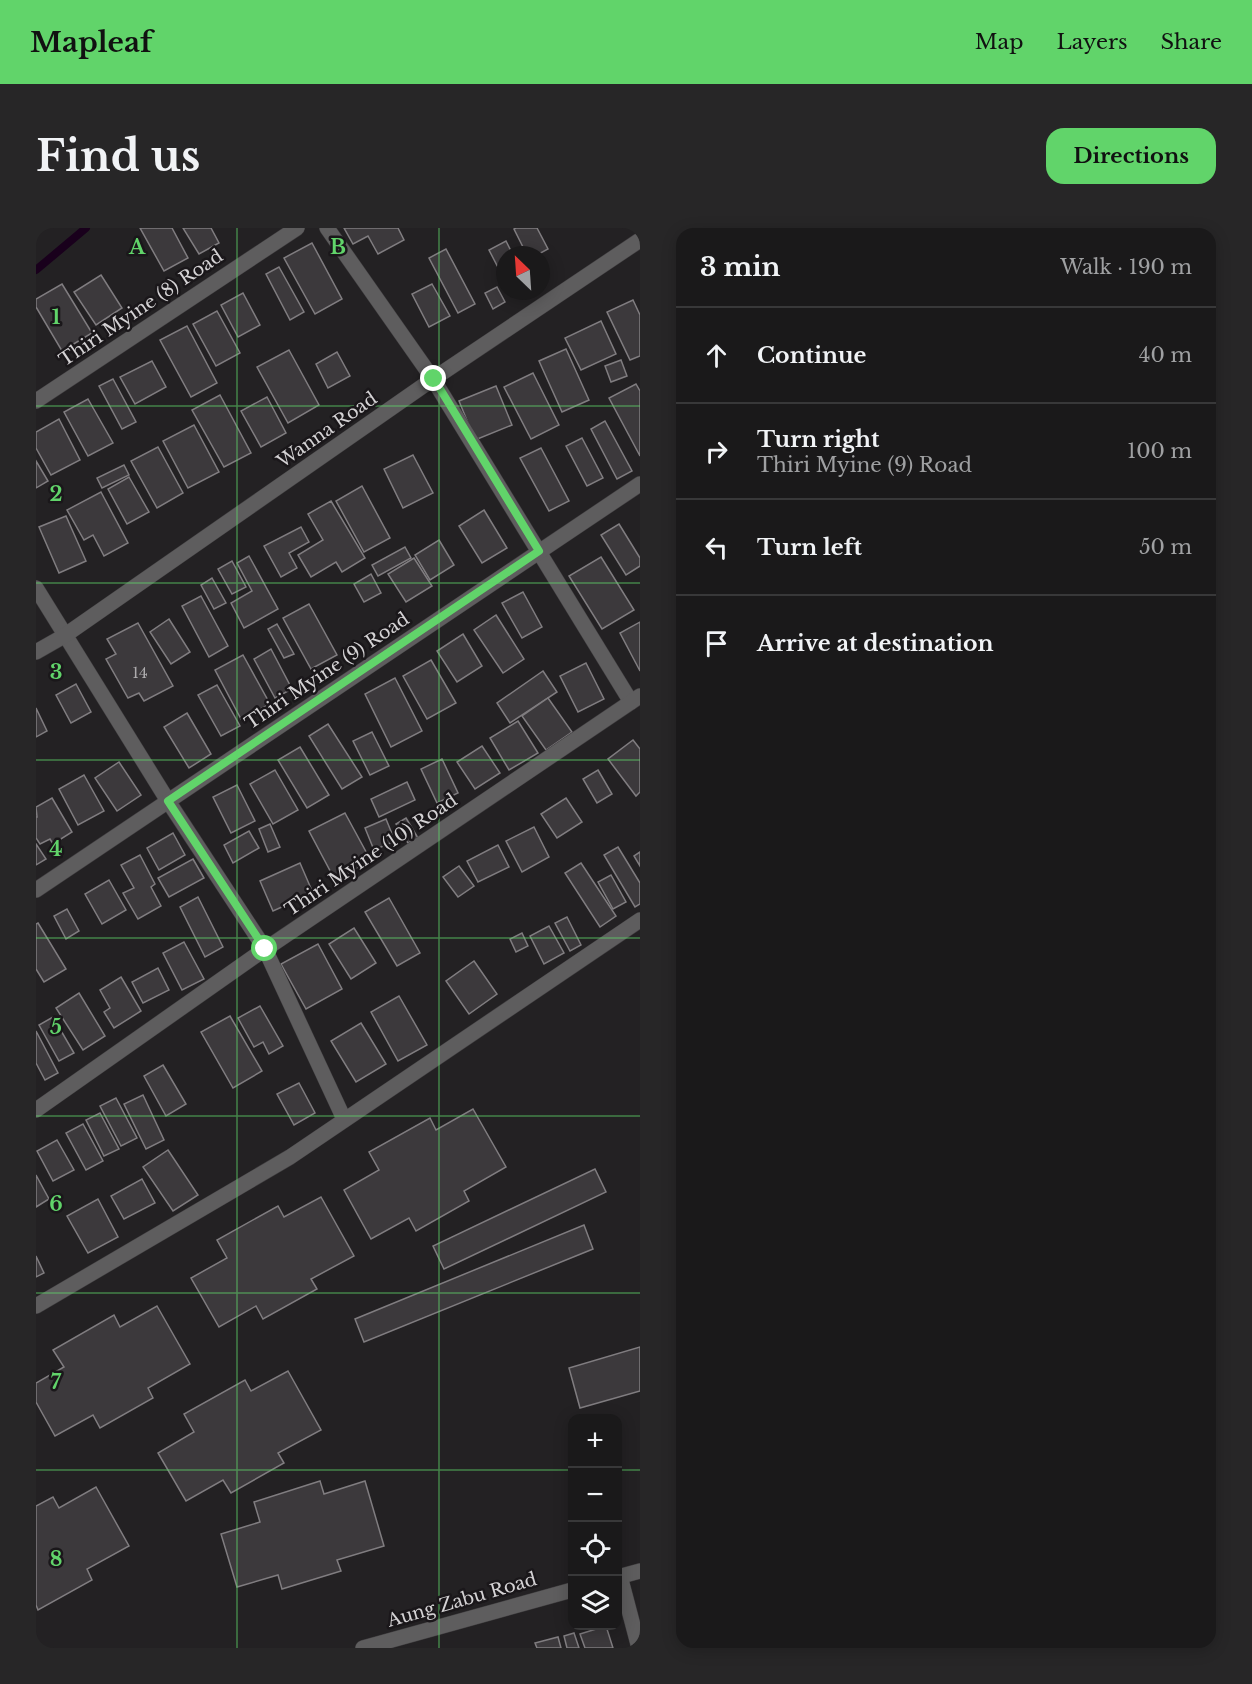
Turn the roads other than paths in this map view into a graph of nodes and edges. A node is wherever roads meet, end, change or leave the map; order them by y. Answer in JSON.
{"nodes":[{"id":1,"x":297,"y":228,"type":"edge"},
{"id":2,"x":327,"y":228,"type":"edge"},
{"id":3,"x":640,"y":240,"type":"edge"},
{"id":4,"x":434,"y":379,"type":"junction"},
{"id":5,"x":36,"y":401,"type":"edge"},
{"id":6,"x":640,"y":484,"type":"edge"},
{"id":7,"x":539,"y":551,"type":"junction"},
{"id":8,"x":36,"y":588,"type":"edge"},
{"id":9,"x":64,"y":636,"type":"junction"},
{"id":10,"x":36,"y":652,"type":"edge"},
{"id":11,"x":636,"y":699,"type":"edge"},
{"id":12,"x":168,"y":801,"type":"junction"},
{"id":13,"x":36,"y":890,"type":"edge"},
{"id":14,"x":640,"y":920,"type":"edge"},
{"id":15,"x":265,"y":949,"type":"junction"},
{"id":16,"x":36,"y":1110,"type":"edge"},
{"id":17,"x":344,"y":1119,"type":"junction"},
{"id":18,"x":36,"y":1306,"type":"edge"},
{"id":19,"x":640,"y":1571,"type":"edge"},
{"id":20,"x":622,"y":1576,"type":"edge"},
{"id":21,"x":622,"y":1588,"type":"edge"},
{"id":22,"x":568,"y":1591,"type":"edge"},
{"id":23,"x":363,"y":1648,"type":"edge"},
{"id":24,"x":639,"y":1648,"type":"edge"}],
"edges":[{"from":1,"to":5,"type":"street","name":"Thiri Myine (8) Road"},
{"from":2,"to":4,"type":"street"},
{"from":3,"to":4,"type":"street","name":"Wanna Road"},
{"from":4,"to":7,"type":"street"},
{"from":4,"to":9,"type":"street","name":"Wanna Road"},
{"from":6,"to":7,"type":"street","name":"Thiri Myine (9) Road"},
{"from":7,"to":11,"type":"street"},
{"from":7,"to":12,"type":"street","name":"Thiri Myine (9) Road"},
{"from":8,"to":9,"type":"street"},
{"from":9,"to":10,"type":"street","name":"Wanna Road"},
{"from":9,"to":12,"type":"street"},
{"from":11,"to":15,"type":"street","name":"Thiri Myine (10) Road"},
{"from":12,"to":13,"type":"street","name":"Thiri Myine (9) Road"},
{"from":12,"to":15,"type":"street"},
{"from":14,"to":17,"type":"street"},
{"from":15,"to":16,"type":"street","name":"Thiri Myine (10) Road"},
{"from":15,"to":17,"type":"street"},
{"from":17,"to":18,"type":"street"},
{"from":19,"to":20,"type":"street"},
{"from":21,"to":24,"type":"street"},
{"from":22,"to":23,"type":"street","name":"Aung Zabu Road"}]}
